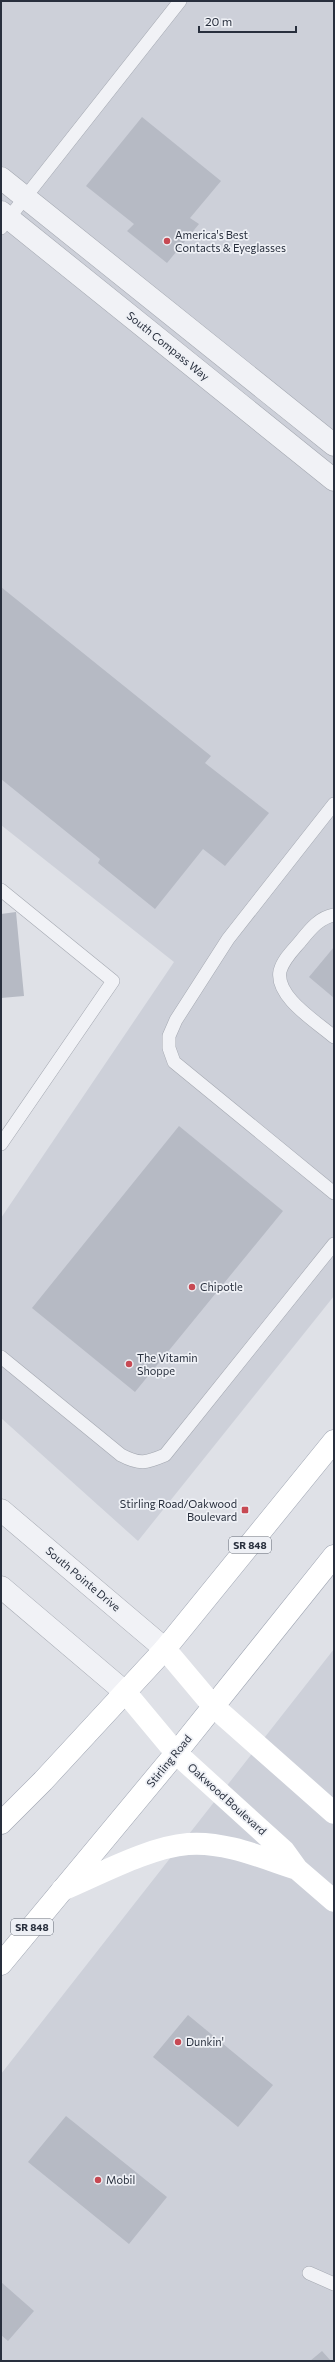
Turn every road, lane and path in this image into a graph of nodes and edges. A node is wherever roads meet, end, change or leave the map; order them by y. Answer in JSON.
{"nodes":[{"id":1,"x":180,"y":1,"type":"edge"},
{"id":2,"x":1,"y":178,"type":"edge"},
{"id":3,"x":25,"y":197,"type":"junction"},
{"id":4,"x":4,"y":219,"type":"edge"},
{"id":5,"x":334,"y":445,"type":"edge"},
{"id":6,"x":334,"y":480,"type":"edge"},
{"id":7,"x":334,"y":804,"type":"edge"},
{"id":8,"x":1,"y":890,"type":"edge"},
{"id":9,"x":334,"y":915,"type":"edge"},
{"id":10,"x":334,"y":1036,"type":"edge"},
{"id":11,"x":1,"y":1144,"type":"edge"},
{"id":12,"x":334,"y":1193,"type":"edge"},
{"id":13,"x":334,"y":1244,"type":"edge"},
{"id":14,"x":1,"y":1357,"type":"edge"},
{"id":15,"x":334,"y":1441,"type":"edge"},
{"id":16,"x":1,"y":1510,"type":"edge"},
{"id":17,"x":334,"y":1556,"type":"edge"},
{"id":18,"x":1,"y":1587,"type":"edge"},
{"id":19,"x":165,"y":1649,"type":"junction"},
{"id":20,"x":126,"y":1693,"type":"junction"},
{"id":21,"x":213,"y":1706,"type":"junction"},
{"id":22,"x":176,"y":1753,"type":"junction"},
{"id":23,"x":334,"y":1813,"type":"edge"},
{"id":24,"x":1,"y":1822,"type":"edge"},
{"id":25,"x":297,"y":1869,"type":"junction"},
{"id":26,"x":62,"y":1890,"type":"junction"},
{"id":27,"x":334,"y":1901,"type":"edge"},
{"id":28,"x":1,"y":1964,"type":"edge"},
{"id":29,"x":309,"y":2273,"type":"dead end"},
{"id":30,"x":334,"y":2284,"type":"edge"}],
"edges":[{"from":1,"to":3,"type":"lane"},
{"from":2,"to":3,"type":"street"},
{"from":3,"to":4,"type":"lane"},
{"from":3,"to":5,"type":"street"},
{"from":4,"to":6,"type":"street","name":"South Compass Way"},
{"from":7,"to":12,"type":"lane"},
{"from":8,"to":11,"type":"lane"},
{"from":9,"to":10,"type":"lane"},
{"from":13,"to":14,"type":"lane"},
{"from":15,"to":19,"type":"main road","number":"SR 848"},
{"from":16,"to":19,"type":"street","name":"South Pointe Drive"},
{"from":17,"to":21,"type":"main road","name":"Stirling Road","number":"SR 848"},
{"from":18,"to":20,"type":"street"},
{"from":19,"to":20,"type":"main road","number":"SR 848"},
{"from":19,"to":21,"type":"main road"},
{"from":20,"to":22,"type":"main road","name":"Oakwood Boulevard"},
{"from":20,"to":24,"type":"main road","number":"SR 848"},
{"from":21,"to":22,"type":"main road","name":"Stirling Road","number":"SR 848"},
{"from":21,"to":23,"type":"main road"},
{"from":22,"to":25,"type":"main road","name":"Oakwood Boulevard"},
{"from":22,"to":26,"type":"main road","name":"Stirling Road","number":"SR 848"},
{"from":25,"to":26,"type":"main road"},
{"from":25,"to":27,"type":"main road","name":"Oakwood Boulevard"},
{"from":26,"to":28,"type":"main road","name":"Stirling Road","number":"SR 848"},
{"from":29,"to":30,"type":"lane"}]}
